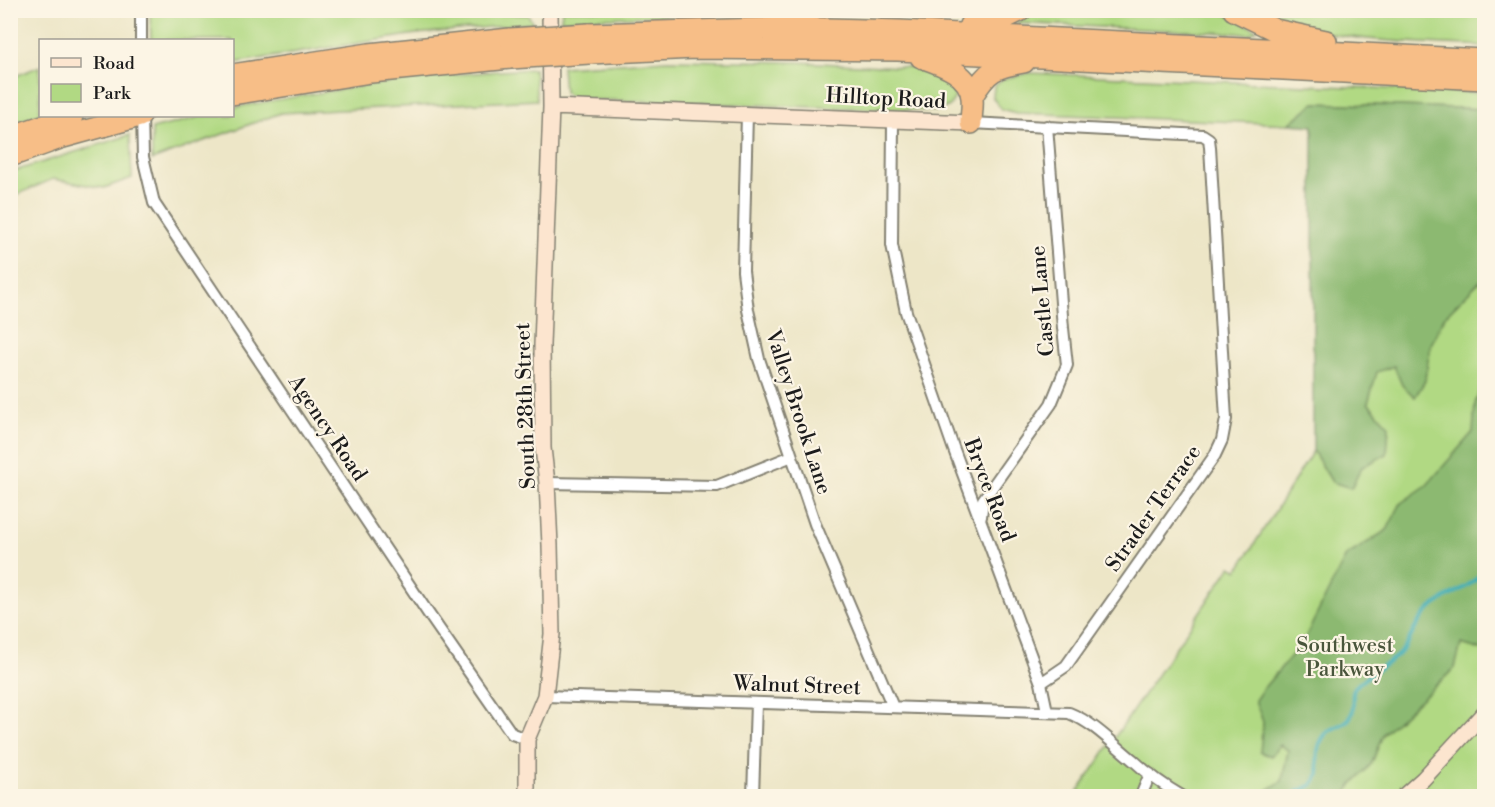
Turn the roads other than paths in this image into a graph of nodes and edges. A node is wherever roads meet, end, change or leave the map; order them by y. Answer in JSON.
{"nodes":[{"id":1,"x":141,"y":10,"type":"edge"},
{"id":2,"x":550,"y":10,"type":"edge"},
{"id":3,"x":1021,"y":10,"type":"edge"},
{"id":4,"x":1234,"y":10,"type":"edge"},
{"id":5,"x":141,"y":39,"type":"edge"},
{"id":6,"x":899,"y":40,"type":"junction"},
{"id":7,"x":510,"y":49,"type":"junction"},
{"id":8,"x":1050,"y":57,"type":"junction"},
{"id":9,"x":1415,"y":57,"type":"junction"},
{"id":10,"x":1485,"y":60,"type":"edge"},
{"id":11,"x":234,"y":75,"type":"edge"},
{"id":12,"x":1485,"y":79,"type":"edge"},
{"id":13,"x":234,"y":94,"type":"edge"},
{"id":14,"x":972,"y":96,"type":"junction"},
{"id":15,"x":551,"y":107,"type":"junction"},
{"id":16,"x":747,"y":114,"type":"junction"},
{"id":17,"x":69,"y":117,"type":"edge"},
{"id":18,"x":137,"y":117,"type":"edge"},
{"id":19,"x":141,"y":117,"type":"edge"},
{"id":20,"x":893,"y":120,"type":"junction"},
{"id":21,"x":971,"y":123,"type":"junction"},
{"id":22,"x":1047,"y":126,"type":"junction"},
{"id":23,"x":10,"y":137,"type":"edge"},
{"id":24,"x":1210,"y":147,"type":"joint"},
{"id":25,"x":10,"y":156,"type":"edge"},
{"id":26,"x":792,"y":456,"type":"junction"},
{"id":27,"x":547,"y":483,"type":"junction"},
{"id":28,"x":981,"y":520,"type":"junction"},
{"id":29,"x":1041,"y":683,"type":"junction"},
{"id":30,"x":545,"y":696,"type":"junction"},
{"id":31,"x":756,"y":703,"type":"junction"},
{"id":32,"x":892,"y":707,"type":"junction"},
{"id":33,"x":1047,"y":711,"type":"junction"},
{"id":34,"x":1485,"y":713,"type":"edge"},
{"id":35,"x":526,"y":739,"type":"junction"},
{"id":36,"x":1150,"y":774,"type":"junction"},
{"id":37,"x":527,"y":796,"type":"edge"},
{"id":38,"x":753,"y":796,"type":"edge"},
{"id":39,"x":1141,"y":796,"type":"edge"},
{"id":40,"x":1182,"y":796,"type":"edge"},
{"id":41,"x":1404,"y":796,"type":"edge"}],
"edges":[{"from":1,"to":5,"type":"street"},
{"from":2,"to":15,"type":"street","name":"South 28th Street"},
{"from":3,"to":6,"type":"highway"},
{"from":4,"to":9,"type":"highway"},
{"from":6,"to":7,"type":"highway","bridge":true},
{"from":6,"to":8,"type":"highway"},
{"from":6,"to":9,"type":"highway"},
{"from":6,"to":14,"type":"highway"},
{"from":7,"to":11,"type":"highway"},
{"from":7,"to":13,"type":"highway"},
{"from":8,"to":12,"type":"highway"},
{"from":8,"to":14,"type":"highway"},
{"from":9,"to":10,"type":"highway"},
{"from":14,"to":21,"type":"highway"},
{"from":15,"to":16,"type":"street","name":"Hilltop Road"},
{"from":15,"to":27,"type":"street","name":"South 28th Street"},
{"from":16,"to":20,"type":"street","name":"Hilltop Road"},
{"from":16,"to":26,"type":"street","name":"Valley Brook Lane"},
{"from":17,"to":23,"type":"highway"},
{"from":18,"to":25,"type":"highway"},
{"from":19,"to":35,"type":"street","name":"Agency Road"},
{"from":20,"to":21,"type":"street","name":"Hilltop Road"},
{"from":20,"to":28,"type":"street","name":"Bryce Road"},
{"from":21,"to":22,"type":"street","name":"Hilltop Road"},
{"from":22,"to":24,"type":"street","name":"Hilltop Road"},
{"from":22,"to":28,"type":"street","name":"Castle Lane"},
{"from":24,"to":29,"type":"street","name":"Strader Terrace"},
{"from":26,"to":27,"type":"street"},
{"from":26,"to":32,"type":"street","name":"Valley Brook Lane"},
{"from":27,"to":30,"type":"street","name":"South 28th Street"},
{"from":28,"to":29,"type":"street","name":"Bryce Road"},
{"from":29,"to":33,"type":"street","name":"Bryce Road"},
{"from":30,"to":31,"type":"street","name":"Walnut Street"},
{"from":30,"to":35,"type":"street","name":"South 28th Street"},
{"from":31,"to":32,"type":"street","name":"Walnut Street"},
{"from":31,"to":38,"type":"street"},
{"from":32,"to":33,"type":"street","name":"Walnut Street"},
{"from":33,"to":36,"type":"street"},
{"from":34,"to":41,"type":"street"},
{"from":35,"to":37,"type":"street","name":"South 28th Street"},
{"from":36,"to":39,"type":"street"},
{"from":36,"to":40,"type":"street"}]}
